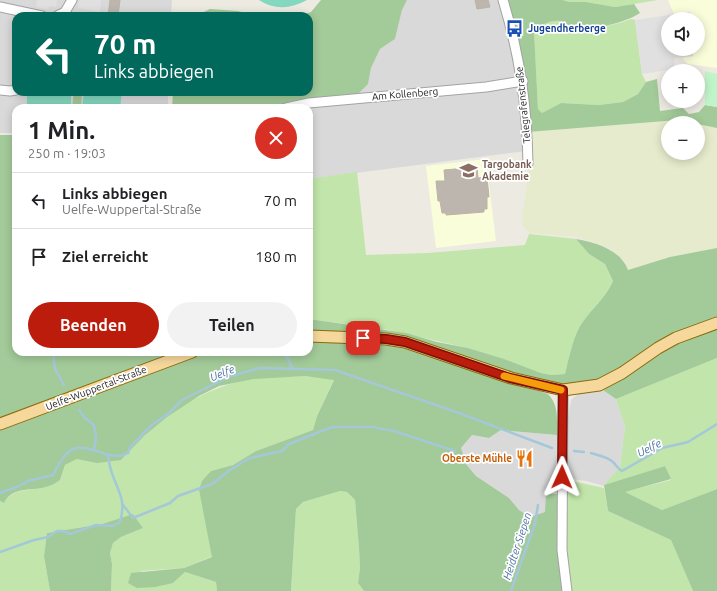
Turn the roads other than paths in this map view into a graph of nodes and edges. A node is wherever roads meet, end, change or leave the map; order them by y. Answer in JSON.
{"nodes":[{"id":1,"x":72,"y":0,"type":"edge"},
{"id":2,"x":503,"y":0,"type":"edge"},
{"id":3,"x":0,"y":7,"type":"edge"},
{"id":4,"x":15,"y":12,"type":"edge"},
{"id":5,"x":63,"y":12,"type":"edge"},
{"id":6,"x":523,"y":81,"type":"junction"},
{"id":7,"x":0,"y":90,"type":"edge"},
{"id":8,"x":12,"y":91,"type":"edge"},
{"id":9,"x":304,"y":104,"type":"edge"},
{"id":10,"x":528,"y":164,"type":"dead end"},
{"id":11,"x":717,"y":322,"type":"edge"},
{"id":12,"x":313,"y":336,"type":"edge"},
{"id":13,"x":181,"y":356,"type":"edge"},
{"id":14,"x":563,"y":390,"type":"junction"},
{"id":15,"x":0,"y":424,"type":"edge"},
{"id":16,"x":567,"y":591,"type":"edge"}],
"edges":[{"from":1,"to":5,"type":"street"},
{"from":2,"to":6,"type":"street","name":"Telegrafenstraße"},
{"from":3,"to":4,"type":"street"},
{"from":6,"to":9,"type":"street","name":"Am Kollenberg"},
{"from":6,"to":10,"type":"street","name":"Telegrafenstraße"},
{"from":7,"to":8,"type":"street"},
{"from":11,"to":14,"type":"main road"},
{"from":12,"to":14,"type":"main road"},
{"from":13,"to":15,"type":"main road","name":"Uelfe-Wuppertal-Straße"},
{"from":14,"to":16,"type":"street"}]}
